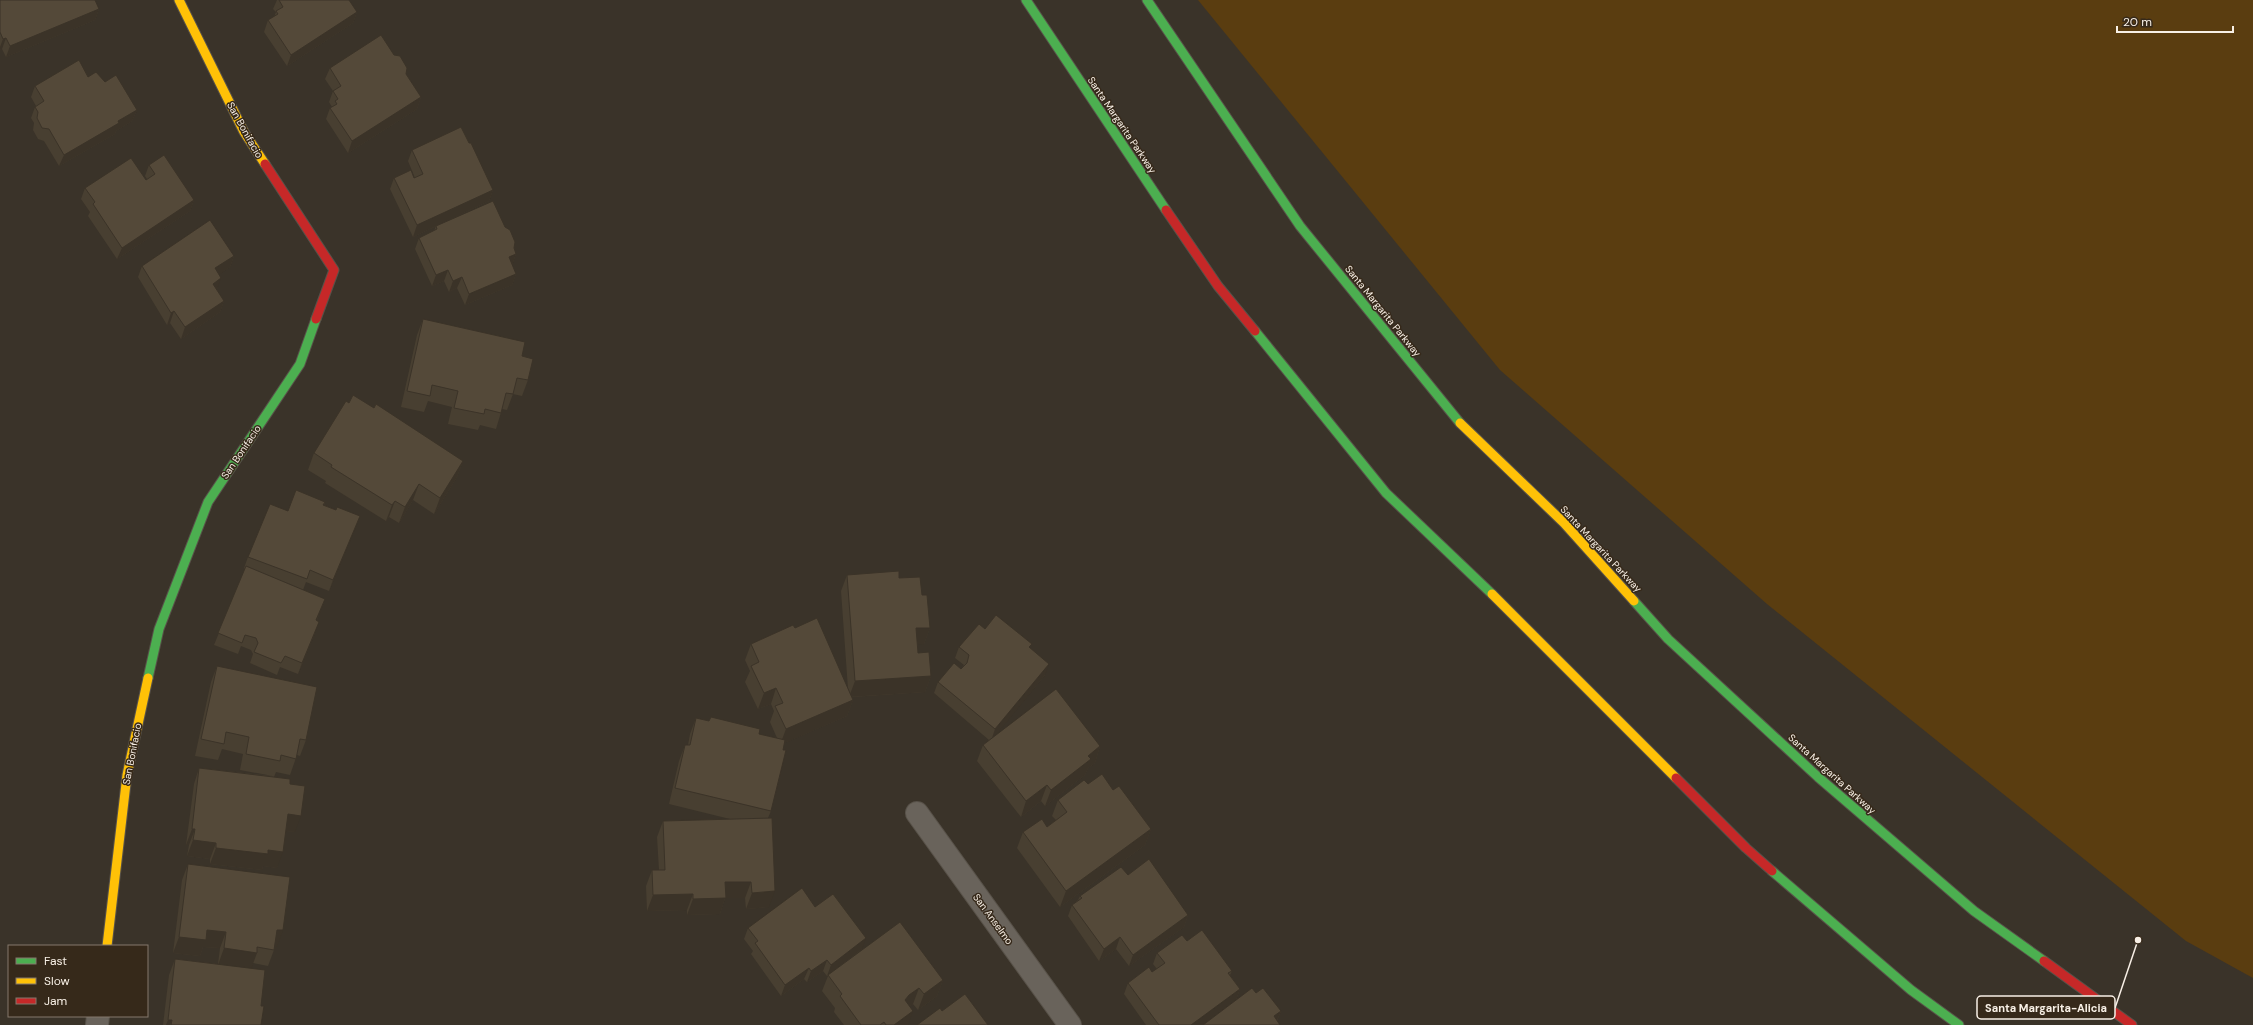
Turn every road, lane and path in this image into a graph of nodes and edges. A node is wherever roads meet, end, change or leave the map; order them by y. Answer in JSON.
{"nodes":[{"id":1,"x":179,"y":0,"type":"edge"},
{"id":2,"x":1026,"y":0,"type":"edge"},
{"id":3,"x":1147,"y":0,"type":"edge"},
{"id":4,"x":916,"y":813,"type":"dead end"},
{"id":5,"x":107,"y":945,"type":"edge"},
{"id":6,"x":1070,"y":1025,"type":"edge"},
{"id":7,"x":1959,"y":1025,"type":"edge"},
{"id":8,"x":2132,"y":1025,"type":"edge"}],
"edges":[{"from":1,"to":5,"type":"main road","name":"San Bonifacio"},
{"from":2,"to":7,"type":"main road","name":"Santa Margarita Parkway"},
{"from":3,"to":8,"type":"main road","name":"Santa Margarita Parkway"},
{"from":4,"to":6,"type":"street","name":"San Anselmo"}]}
